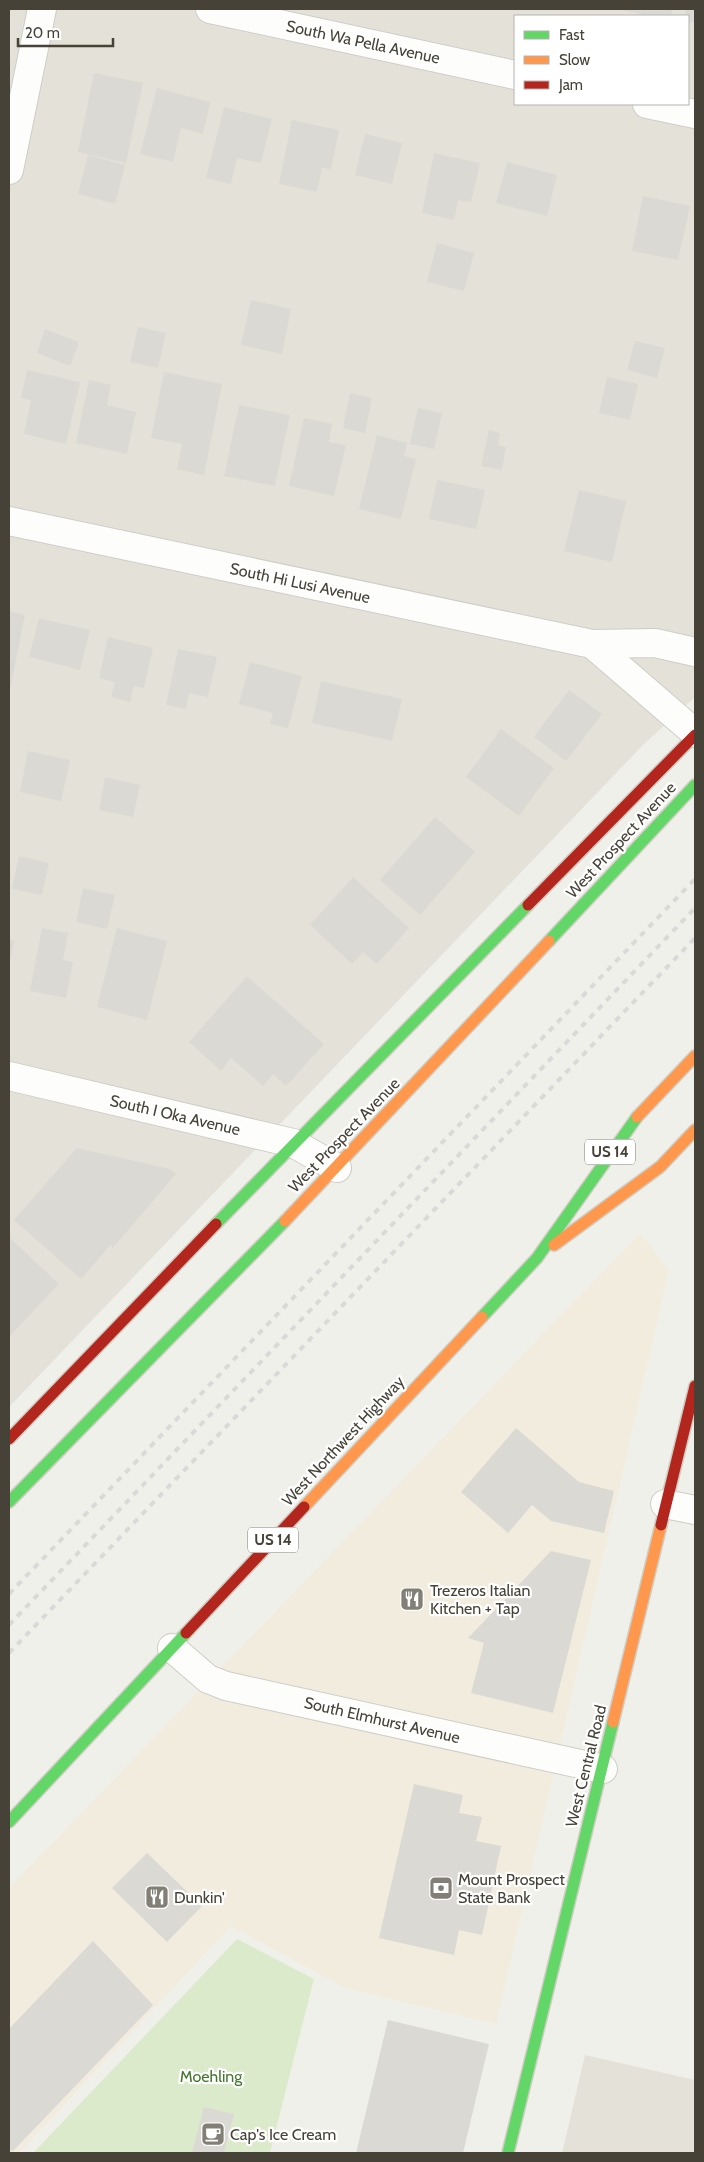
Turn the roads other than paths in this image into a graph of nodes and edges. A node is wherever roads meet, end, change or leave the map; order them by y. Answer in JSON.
{"nodes":[{"id":1,"x":42,"y":9,"type":"edge"},
{"id":2,"x":210,"y":9,"type":"edge"},
{"id":3,"x":514,"y":75,"type":"edge"},
{"id":4,"x":652,"y":105,"type":"edge"},
{"id":5,"x":695,"y":114,"type":"edge"},
{"id":6,"x":9,"y":170,"type":"edge"},
{"id":7,"x":9,"y":521,"type":"edge"},
{"id":8,"x":592,"y":644,"type":"junction"},
{"id":9,"x":695,"y":652,"type":"edge"},
{"id":10,"x":695,"y":734,"type":"edge"},
{"id":11,"x":695,"y":785,"type":"edge"},
{"id":12,"x":695,"y":1056,"type":"edge"},
{"id":13,"x":9,"y":1076,"type":"edge"},
{"id":14,"x":695,"y":1130,"type":"edge"},
{"id":15,"x":293,"y":1143,"type":"junction"},
{"id":16,"x":337,"y":1168,"type":"junction"},
{"id":17,"x":537,"y":1258,"type":"junction"},
{"id":18,"x":695,"y":1386,"type":"edge"},
{"id":19,"x":9,"y":1439,"type":"edge"},
{"id":20,"x":9,"y":1502,"type":"edge"},
{"id":21,"x":665,"y":1504,"type":"junction"},
{"id":22,"x":695,"y":1510,"type":"edge"},
{"id":23,"x":172,"y":1648,"type":"junction"},
{"id":24,"x":603,"y":1769,"type":"junction"},
{"id":25,"x":9,"y":1822,"type":"edge"},
{"id":26,"x":508,"y":2153,"type":"edge"}],
"edges":[{"from":1,"to":6,"type":"street"},
{"from":2,"to":3,"type":"street","name":"South Wa Pella Avenue"},
{"from":4,"to":5,"type":"street"},
{"from":7,"to":8,"type":"street","name":"South Hi Lusi Avenue"},
{"from":8,"to":9,"type":"street","name":"South Hi Lusi Avenue"},
{"from":8,"to":10,"type":"street","name":"South Hi Lusi Avenue"},
{"from":10,"to":15,"type":"main road","name":"West Prospect Avenue"},
{"from":11,"to":16,"type":"main road","name":"West Prospect Avenue"},
{"from":12,"to":17,"type":"main road","name":"West Northwest Highway","number":"US 14"},
{"from":13,"to":15,"type":"street","name":"South I Oka Avenue"},
{"from":14,"to":17,"type":"main road","name":"West Northwest Highway","number":"US 14"},
{"from":15,"to":16,"type":"street","name":"South I Oka Avenue"},
{"from":15,"to":19,"type":"main road","name":"West Prospect Avenue"},
{"from":16,"to":20,"type":"main road","name":"West Prospect Avenue"},
{"from":17,"to":23,"type":"main road","name":"West Northwest Highway","number":"US 14"},
{"from":18,"to":21,"type":"main road","name":"West Central Road"},
{"from":21,"to":22,"type":"street"},
{"from":21,"to":24,"type":"main road","name":"West Central Road"},
{"from":23,"to":24,"type":"street","name":"South Elmhurst Avenue"},
{"from":23,"to":25,"type":"main road","name":"West Northwest Highway","number":"US 14"},
{"from":24,"to":26,"type":"main road","name":"West Central Road"}]}
